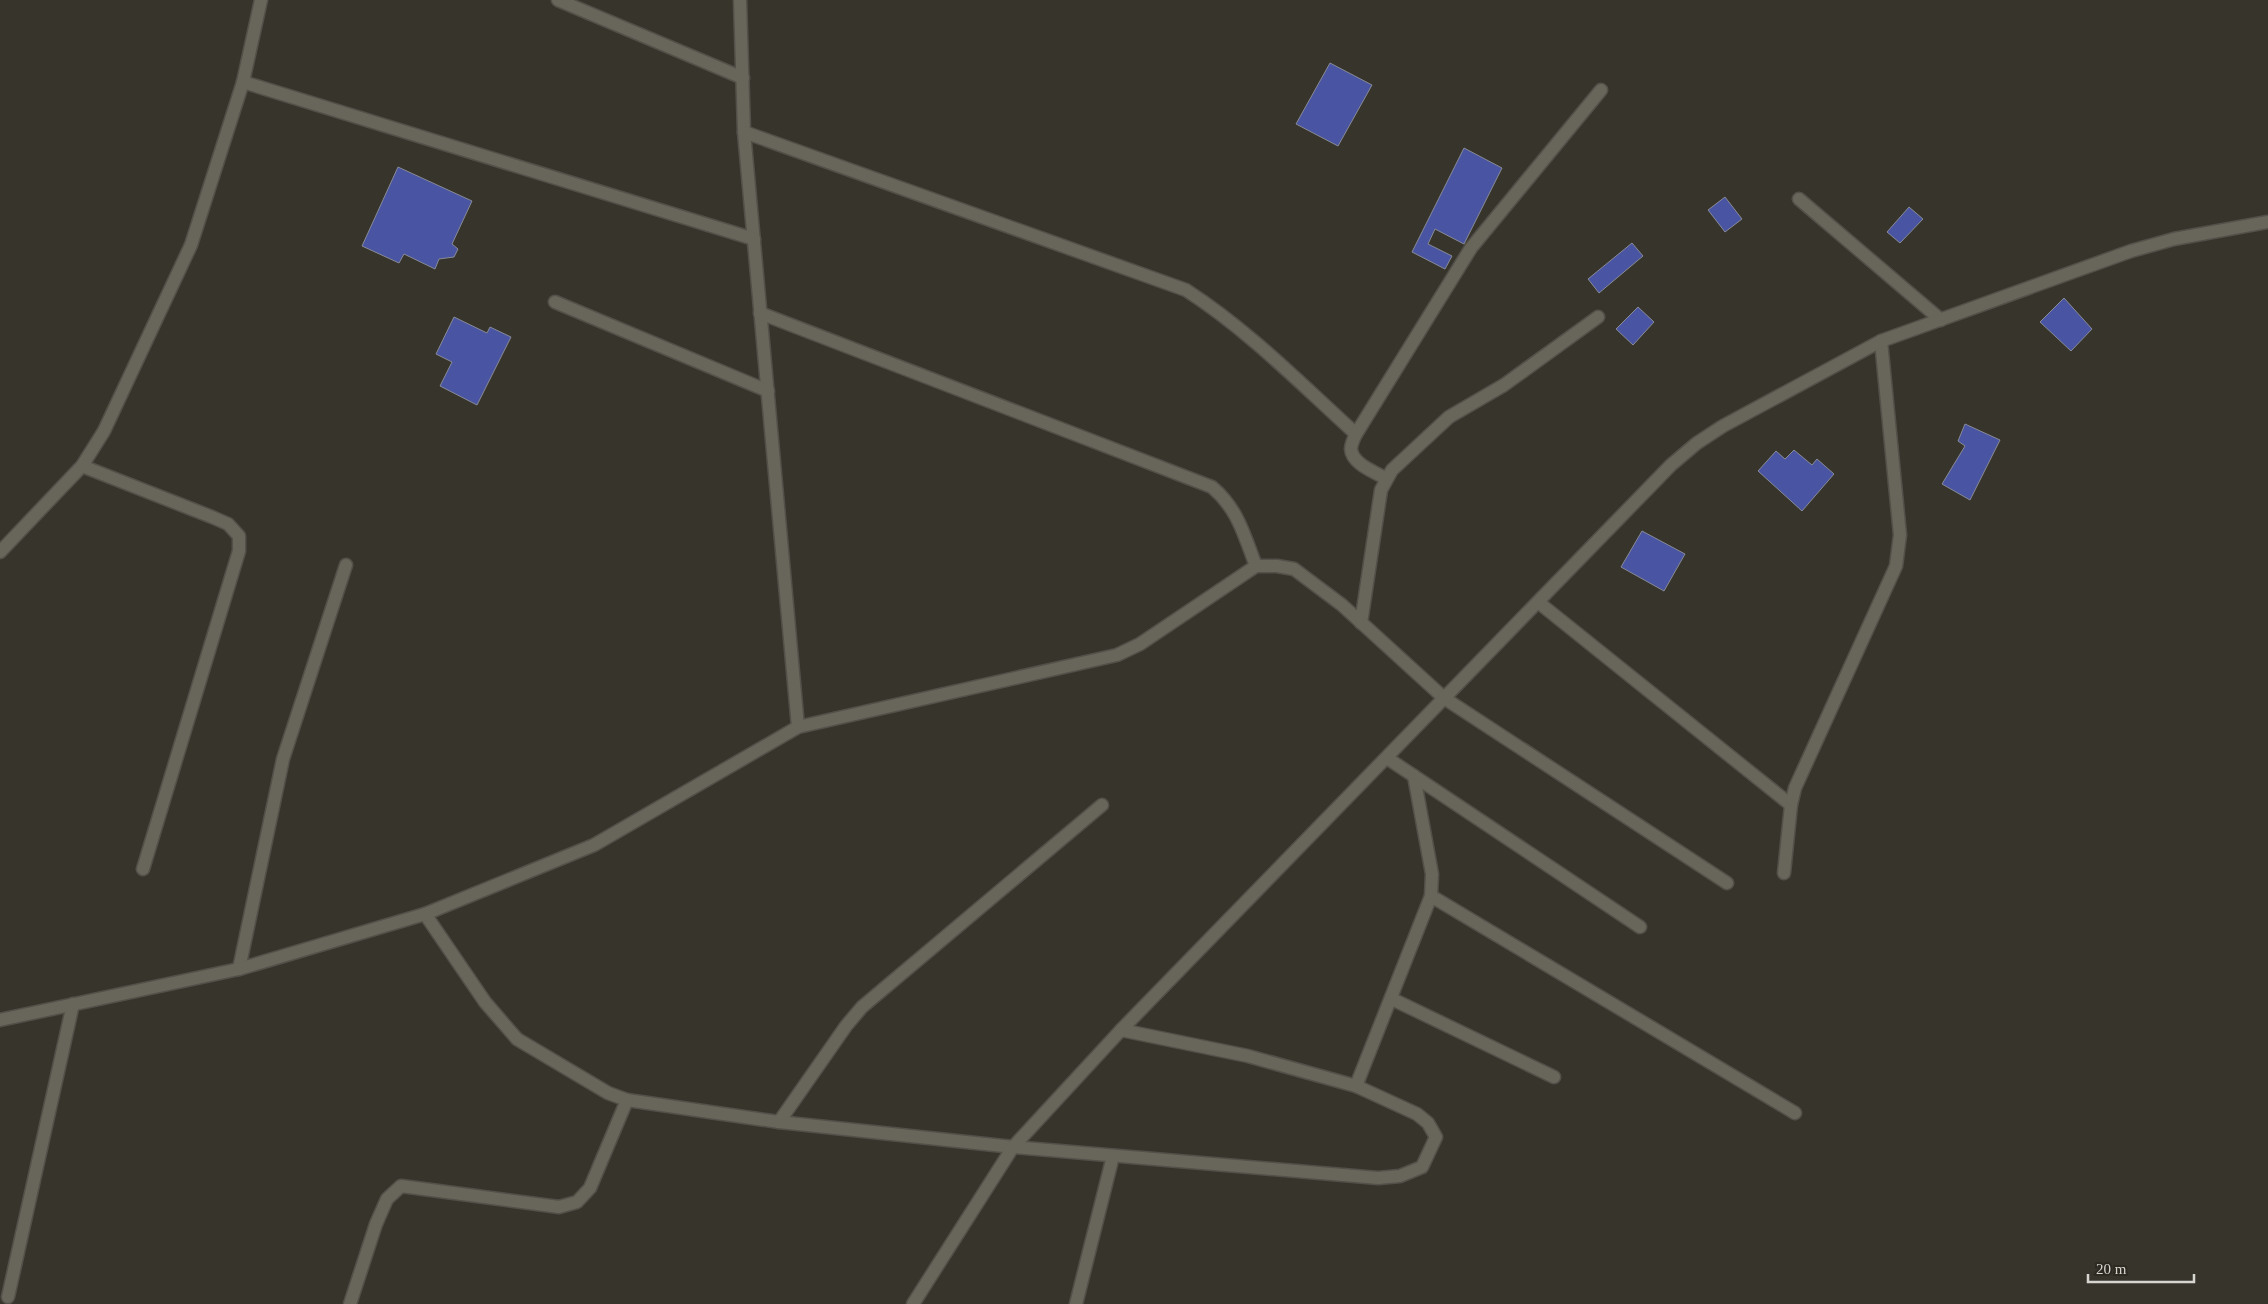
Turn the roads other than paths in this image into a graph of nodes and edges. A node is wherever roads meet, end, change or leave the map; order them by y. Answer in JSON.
{"nodes":[{"id":1,"x":261,"y":0,"type":"edge"},
{"id":2,"x":558,"y":0,"type":"edge"},
{"id":3,"x":740,"y":0,"type":"edge"},
{"id":4,"x":743,"y":78,"type":"junction"},
{"id":5,"x":243,"y":82,"type":"junction"},
{"id":6,"x":1601,"y":90,"type":"dead end"},
{"id":7,"x":744,"y":132,"type":"junction"},
{"id":8,"x":1800,"y":199,"type":"dead end"},
{"id":9,"x":2268,"y":222,"type":"edge"},
{"id":10,"x":754,"y":239,"type":"junction"},
{"id":11,"x":555,"y":302,"type":"dead end"},
{"id":12,"x":760,"y":313,"type":"junction"},
{"id":13,"x":1598,"y":317,"type":"dead end"},
{"id":14,"x":1941,"y":320,"type":"junction"},
{"id":15,"x":1881,"y":341,"type":"junction"},
{"id":16,"x":768,"y":392,"type":"junction"},
{"id":17,"x":1356,"y":434,"type":"junction"},
{"id":18,"x":82,"y":466,"type":"junction"},
{"id":19,"x":1386,"y":478,"type":"junction"},
{"id":20,"x":0,"y":552,"type":"edge"},
{"id":21,"x":346,"y":565,"type":"dead end"},
{"id":22,"x":1256,"y":566,"type":"junction"},
{"id":23,"x":1538,"y":602,"type":"junction"},
{"id":24,"x":1361,"y":623,"type":"junction"},
{"id":25,"x":1444,"y":698,"type":"junction"},
{"id":26,"x":798,"y":727,"type":"junction"},
{"id":27,"x":1387,"y":758,"type":"junction"},
{"id":28,"x":1414,"y":776,"type":"junction"},
{"id":29,"x":1102,"y":805,"type":"dead end"},
{"id":30,"x":1791,"y":805,"type":"junction"},
{"id":31,"x":143,"y":869,"type":"dead end"},
{"id":32,"x":1784,"y":874,"type":"dead end"},
{"id":33,"x":1727,"y":883,"type":"dead end"},
{"id":34,"x":1431,"y":896,"type":"junction"},
{"id":35,"x":425,"y":914,"type":"junction"},
{"id":36,"x":1640,"y":927,"type":"dead end"},
{"id":37,"x":239,"y":969,"type":"junction"},
{"id":38,"x":1392,"y":999,"type":"junction"},
{"id":39,"x":73,"y":1004,"type":"junction"},
{"id":40,"x":0,"y":1020,"type":"edge"},
{"id":41,"x":1121,"y":1030,"type":"junction"},
{"id":42,"x":1554,"y":1078,"type":"dead end"},
{"id":43,"x":1356,"y":1086,"type":"junction"},
{"id":44,"x":627,"y":1100,"type":"junction"},
{"id":45,"x":1795,"y":1113,"type":"dead end"},
{"id":46,"x":779,"y":1122,"type":"junction"},
{"id":47,"x":1013,"y":1147,"type":"junction"},
{"id":48,"x":1113,"y":1156,"type":"junction"},
{"id":49,"x":8,"y":1297,"type":"dead end"},
{"id":50,"x":350,"y":1304,"type":"edge"},
{"id":51,"x":913,"y":1304,"type":"edge"},
{"id":52,"x":1076,"y":1304,"type":"edge"}],
"edges":[{"from":1,"to":5,"type":"street"},
{"from":2,"to":4,"type":"street"},
{"from":3,"to":4,"type":"street"},
{"from":4,"to":7,"type":"street"},
{"from":5,"to":10,"type":"street"},
{"from":5,"to":18,"type":"street"},
{"from":6,"to":17,"type":"street"},
{"from":7,"to":10,"type":"street"},
{"from":7,"to":17,"type":"street"},
{"from":8,"to":14,"type":"street"},
{"from":9,"to":14,"type":"street"},
{"from":10,"to":12,"type":"street"},
{"from":11,"to":16,"type":"street"},
{"from":12,"to":16,"type":"street"},
{"from":12,"to":22,"type":"street"},
{"from":13,"to":19,"type":"street"},
{"from":14,"to":15,"type":"street"},
{"from":15,"to":23,"type":"street"},
{"from":15,"to":30,"type":"street"},
{"from":16,"to":26,"type":"street"},
{"from":17,"to":19,"type":"street"},
{"from":18,"to":20,"type":"street"},
{"from":18,"to":31,"type":"street"},
{"from":19,"to":24,"type":"street"},
{"from":21,"to":37,"type":"street"},
{"from":22,"to":24,"type":"street"},
{"from":22,"to":26,"type":"street"},
{"from":23,"to":25,"type":"street"},
{"from":23,"to":30,"type":"street"},
{"from":24,"to":25,"type":"street"},
{"from":25,"to":27,"type":"street"},
{"from":25,"to":33,"type":"street"},
{"from":26,"to":35,"type":"street"},
{"from":27,"to":28,"type":"street"},
{"from":27,"to":41,"type":"street"},
{"from":28,"to":34,"type":"street"},
{"from":28,"to":36,"type":"street"},
{"from":29,"to":46,"type":"street"},
{"from":30,"to":32,"type":"street"},
{"from":34,"to":38,"type":"street"},
{"from":34,"to":45,"type":"street"},
{"from":35,"to":37,"type":"street"},
{"from":35,"to":44,"type":"street"},
{"from":37,"to":39,"type":"street"},
{"from":38,"to":42,"type":"street"},
{"from":38,"to":43,"type":"street"},
{"from":39,"to":40,"type":"street"},
{"from":39,"to":49,"type":"street"},
{"from":41,"to":43,"type":"street"},
{"from":41,"to":47,"type":"street"},
{"from":43,"to":48,"type":"street"},
{"from":44,"to":46,"type":"street"},
{"from":44,"to":50,"type":"street"},
{"from":46,"to":47,"type":"street"},
{"from":47,"to":48,"type":"street"},
{"from":47,"to":51,"type":"street"},
{"from":48,"to":52,"type":"street"}]}
